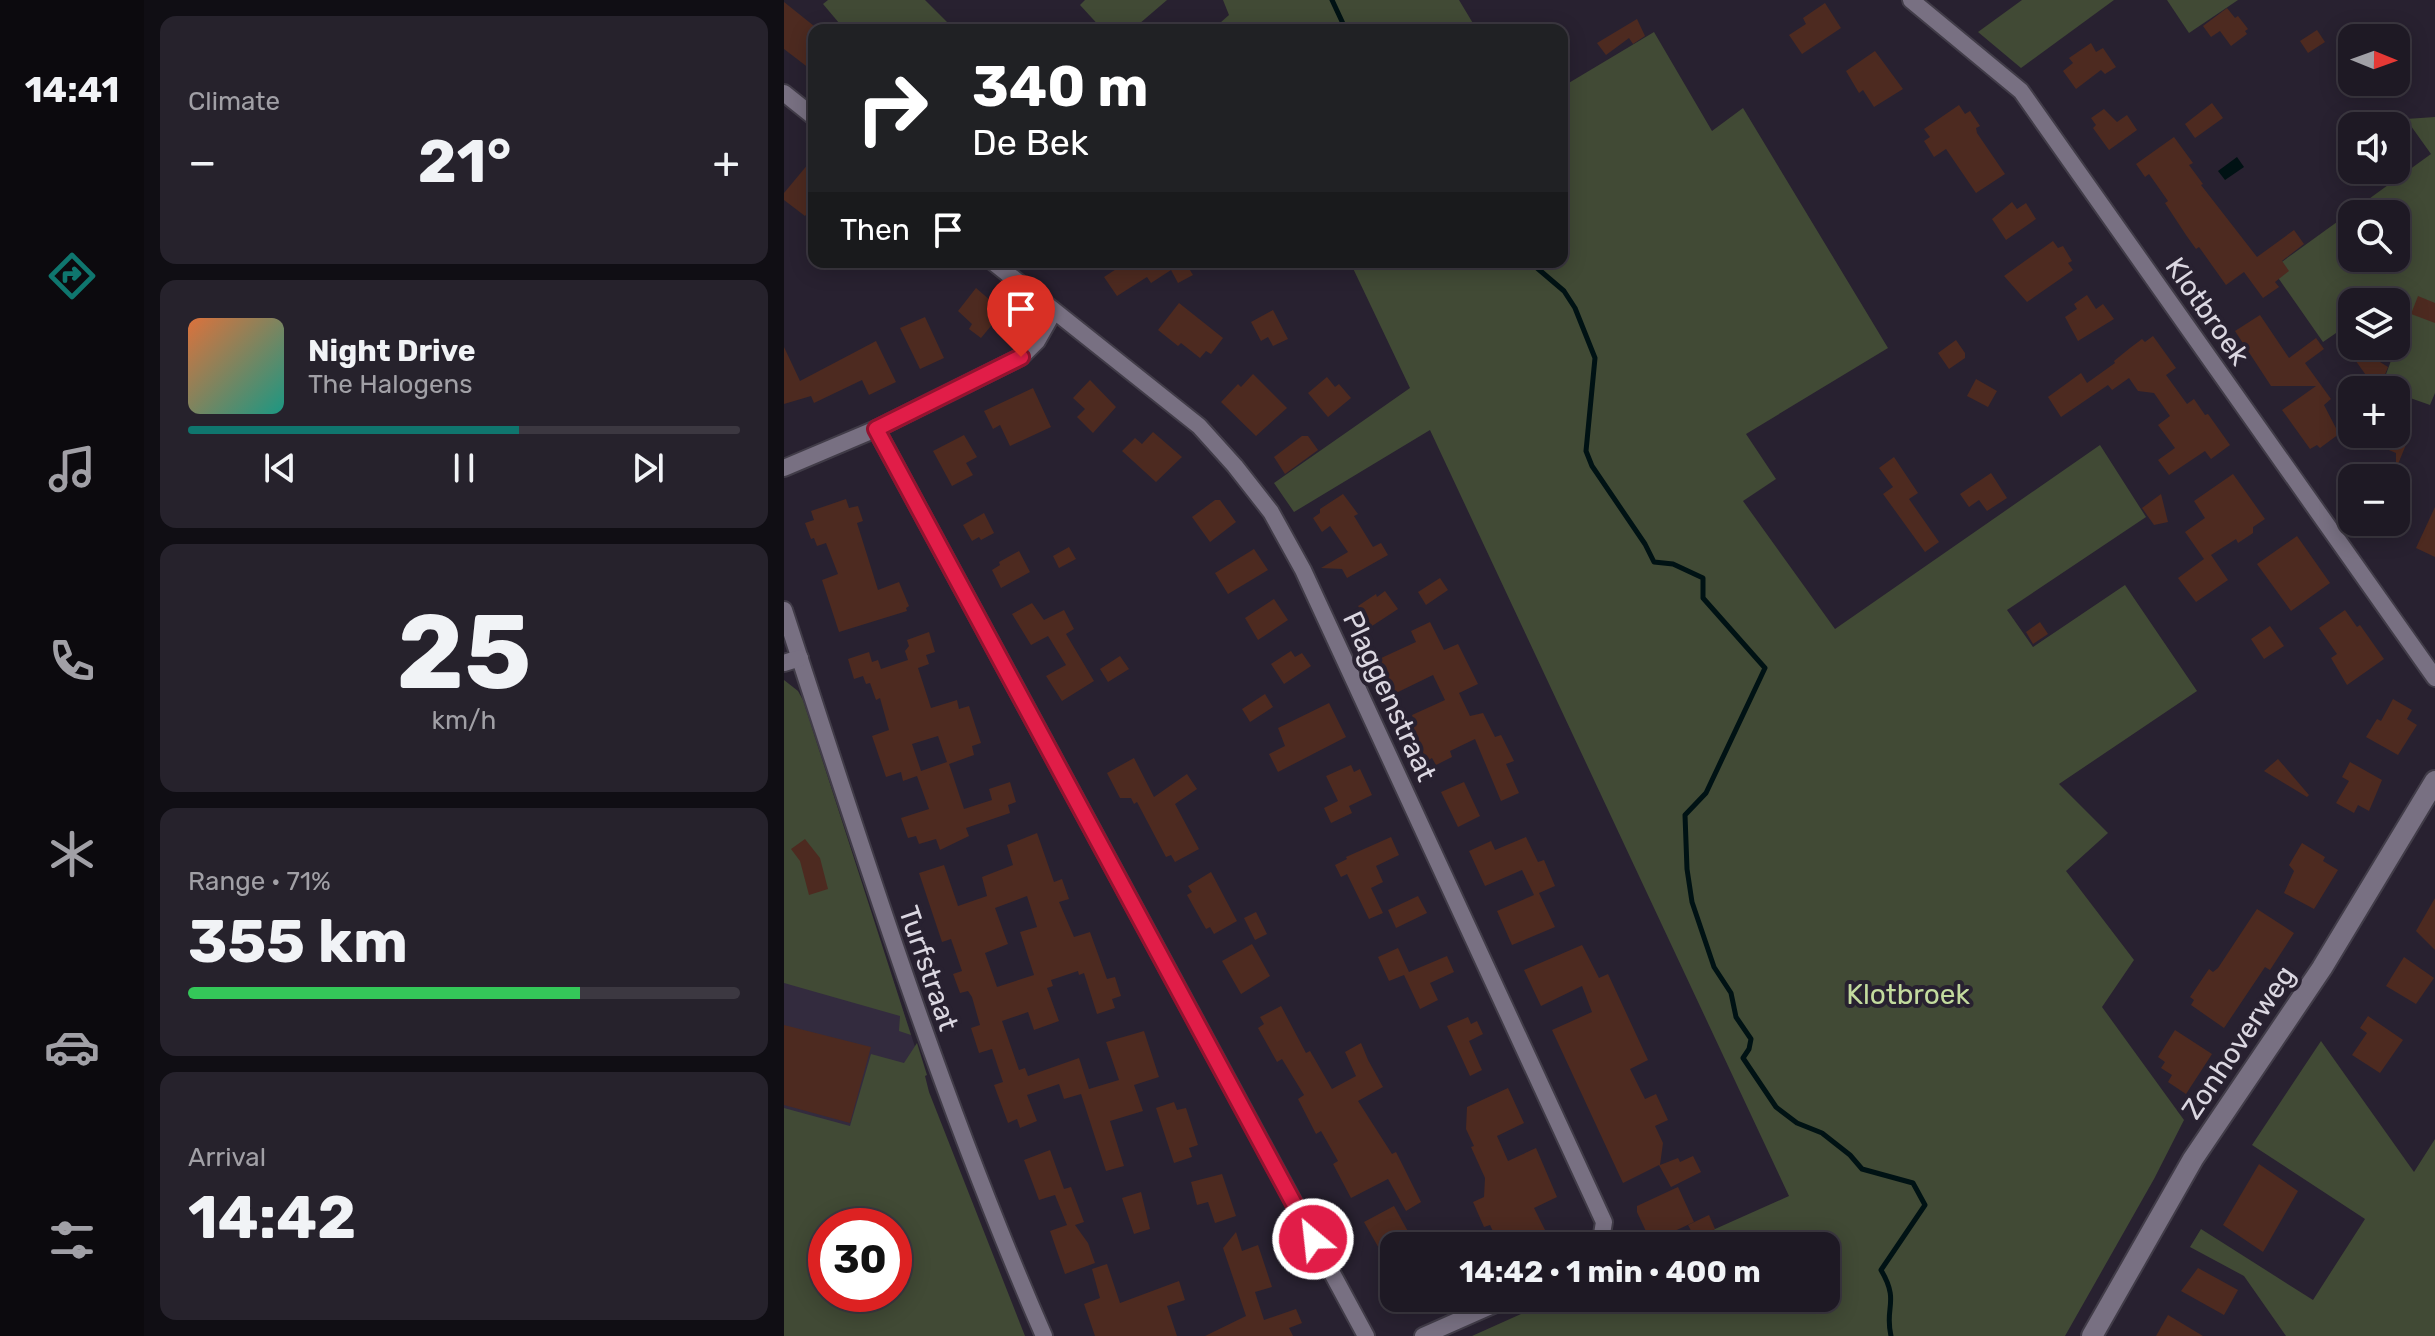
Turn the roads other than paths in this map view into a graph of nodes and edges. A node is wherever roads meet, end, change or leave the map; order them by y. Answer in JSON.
{"nodes":[{"id":1,"x":1911,"y":0,"type":"edge"},
{"id":2,"x":784,"y":93,"type":"edge"},
{"id":3,"x":808,"y":112,"type":"edge"},
{"id":4,"x":1000,"y":268,"type":"edge"},
{"id":5,"x":1054,"y":311,"type":"junction"},
{"id":6,"x":876,"y":429,"type":"junction"},
{"id":7,"x":784,"y":468,"type":"edge"},
{"id":8,"x":784,"y":610,"type":"edge"},
{"id":9,"x":792,"y":660,"type":"edge"},
{"id":10,"x":2435,"y":678,"type":"edge"},
{"id":11,"x":2435,"y":781,"type":"edge"},
{"id":12,"x":1602,"y":1232,"type":"edge"},
{"id":13,"x":1477,"y":1312,"type":"edge"},
{"id":14,"x":1044,"y":1336,"type":"edge"},
{"id":15,"x":1366,"y":1336,"type":"edge"},
{"id":16,"x":1423,"y":1336,"type":"edge"},
{"id":17,"x":2092,"y":1336,"type":"edge"}],
"edges":[{"from":1,"to":10,"type":"street","name":"Klotbroek"},
{"from":2,"to":3,"type":"street"},
{"from":4,"to":5,"type":"street","name":"Plaggenstraat"},
{"from":5,"to":6,"type":"street"},
{"from":5,"to":12,"type":"street","name":"Plaggenstraat"},
{"from":6,"to":7,"type":"street"},
{"from":6,"to":15,"type":"street"},
{"from":8,"to":9,"type":"street","name":"Turfstraat"},
{"from":9,"to":14,"type":"street","name":"Turfstraat"},
{"from":11,"to":17,"type":"street","name":"Zonhoverweg"},
{"from":13,"to":16,"type":"street"}]}
